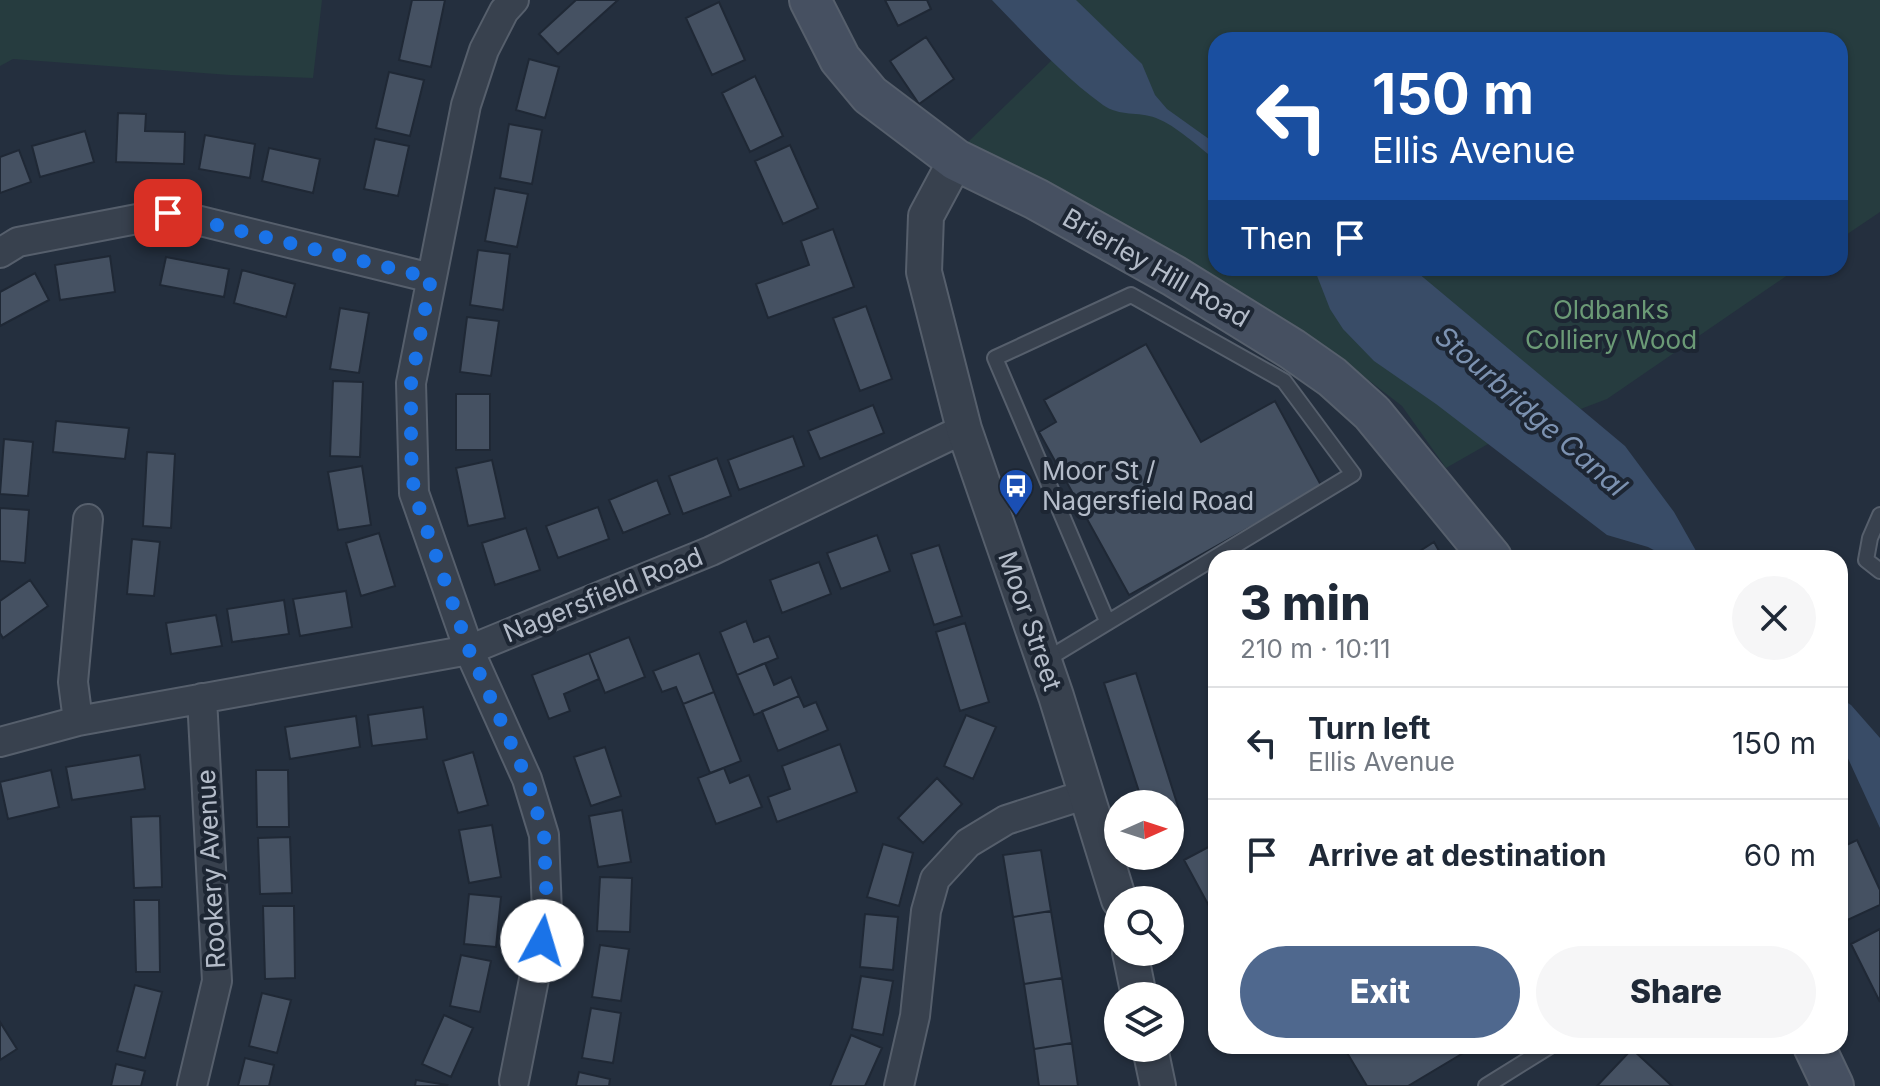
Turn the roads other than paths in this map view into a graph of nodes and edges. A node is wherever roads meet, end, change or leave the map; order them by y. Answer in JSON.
{"nodes":[{"id":1,"x":514,"y":0,"type":"edge"},
{"id":2,"x":810,"y":0,"type":"edge"},
{"id":3,"x":956,"y":160,"type":"junction"},
{"id":4,"x":0,"y":253,"type":"edge"},
{"id":5,"x":431,"y":278,"type":"junction"},
{"id":6,"x":964,"y":429,"type":"junction"},
{"id":7,"x":1880,"y":515,"type":"edge"},
{"id":8,"x":88,"y":519,"type":"dead end"},
{"id":9,"x":1226,"y":550,"type":"edge"},
{"id":10,"x":1484,"y":550,"type":"edge"},
{"id":11,"x":1208,"y":561,"type":"edge"},
{"id":12,"x":1880,"y":571,"type":"edge"},
{"id":13,"x":1107,"y":621,"type":"junction"},
{"id":14,"x":469,"y":650,"type":"junction"},
{"id":15,"x":1044,"y":661,"type":"junction"},
{"id":16,"x":202,"y":698,"type":"junction"},
{"id":17,"x":78,"y":721,"type":"junction"},
{"id":18,"x":0,"y":742,"type":"edge"},
{"id":19,"x":1087,"y":794,"type":"junction"},
{"id":20,"x":1115,"y":886,"type":"edge"},
{"id":21,"x":1537,"y":1054,"type":"edge"},
{"id":22,"x":1818,"y":1054,"type":"edge"},
{"id":23,"x":1153,"y":1062,"type":"edge"},
{"id":24,"x":514,"y":1081,"type":"dead end"},
{"id":25,"x":192,"y":1086,"type":"edge"},
{"id":26,"x":899,"y":1086,"type":"edge"},
{"id":27,"x":1158,"y":1086,"type":"edge"},
{"id":28,"x":1486,"y":1086,"type":"edge"},
{"id":29,"x":1833,"y":1086,"type":"edge"}],
"edges":[{"from":1,"to":5,"type":"street"},
{"from":2,"to":3,"type":"main road","name":"Brierley Hill Road"},
{"from":3,"to":6,"type":"street","name":"Moor Street"},
{"from":3,"to":10,"type":"main road","name":"Brierley Hill Road"},
{"from":4,"to":5,"type":"street"},
{"from":5,"to":14,"type":"street"},
{"from":6,"to":14,"type":"street","name":"Nagersfield Road"},
{"from":6,"to":15,"type":"street","name":"Moor Street"},
{"from":7,"to":12,"type":"lane"},
{"from":8,"to":17,"type":"street"},
{"from":9,"to":13,"type":"lane"},
{"from":11,"to":13,"type":"lane"},
{"from":13,"to":15,"type":"lane"},
{"from":14,"to":16,"type":"street","name":"Nagersfield Road"},
{"from":14,"to":24,"type":"street"},
{"from":15,"to":19,"type":"street","name":"Moor Street"},
{"from":16,"to":17,"type":"street","name":"Nagersfield Road"},
{"from":16,"to":25,"type":"street","name":"Rookery Avenue"},
{"from":17,"to":18,"type":"street","name":"Nagersfield Road"},
{"from":19,"to":20,"type":"street","name":"Moor Street"},
{"from":19,"to":26,"type":"street"},
{"from":21,"to":28,"type":"lane"},
{"from":22,"to":29,"type":"main road"},
{"from":23,"to":27,"type":"street"}]}
